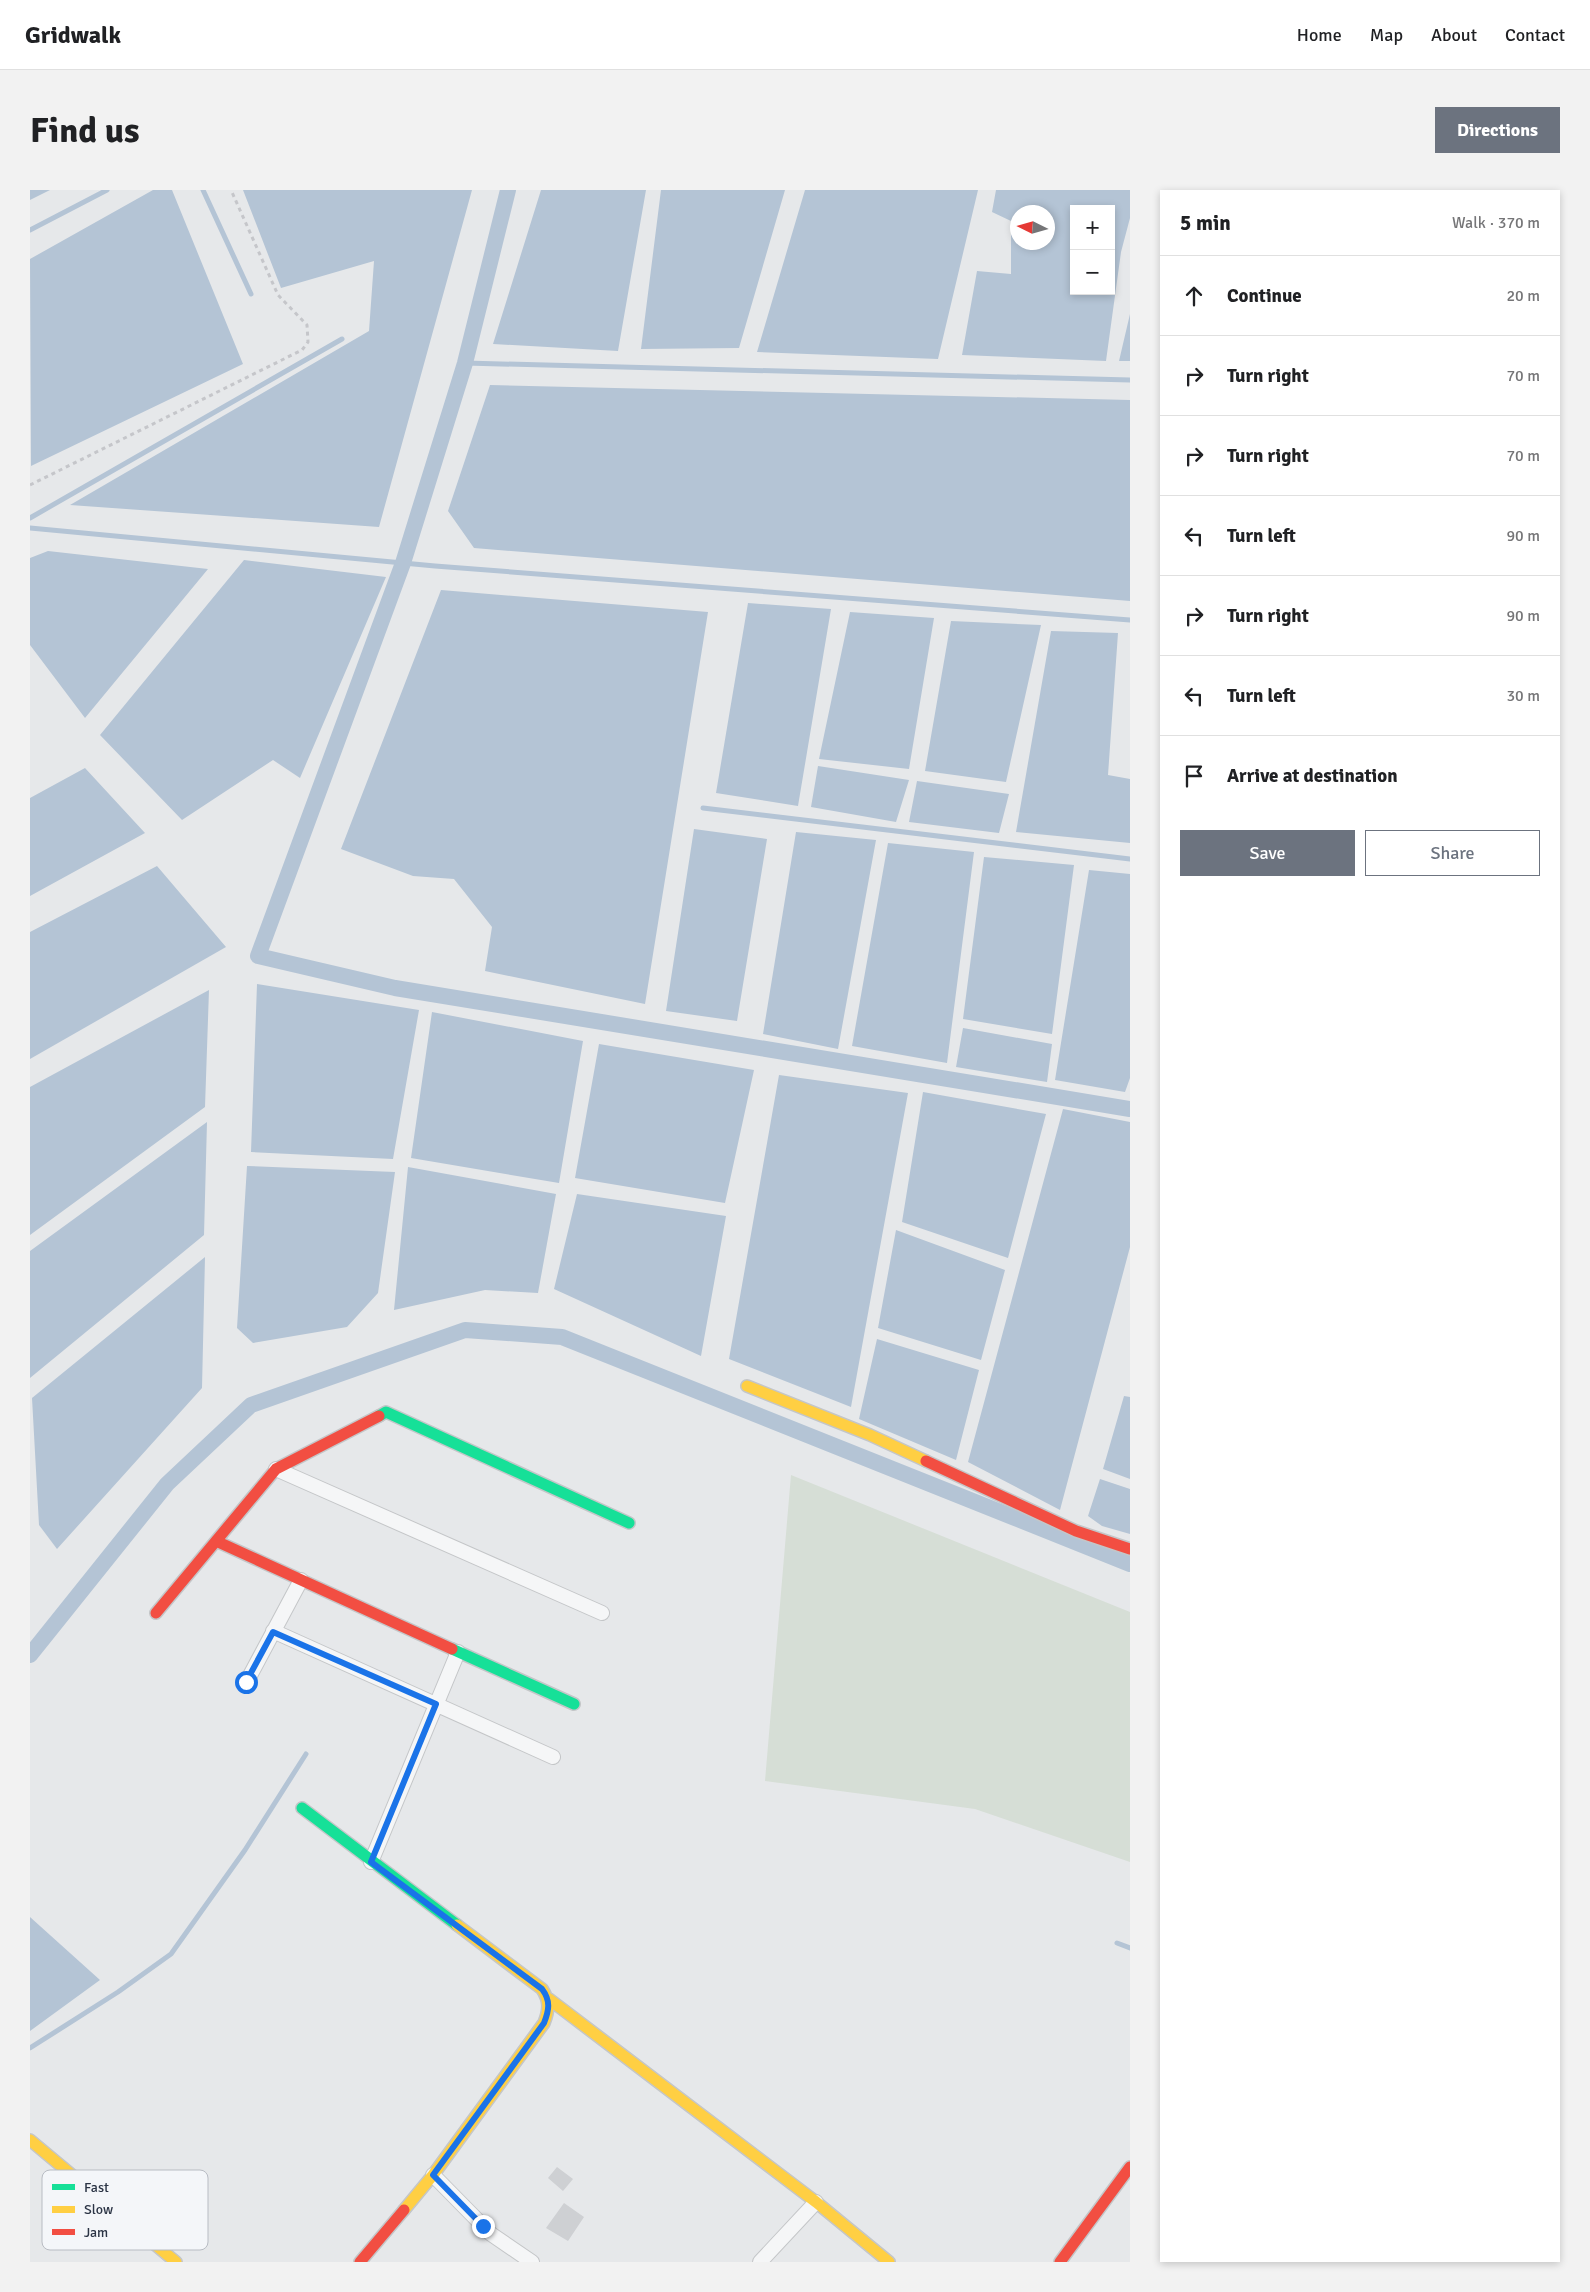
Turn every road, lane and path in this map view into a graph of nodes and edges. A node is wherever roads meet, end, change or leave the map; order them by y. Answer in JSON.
{"nodes":[{"id":1,"x":231,"y":190,"type":"edge"},
{"id":2,"x":30,"y":485,"type":"edge"},
{"id":3,"x":747,"y":1386,"type":"dead end"},
{"id":4,"x":276,"y":1468,"type":"junction"},
{"id":5,"x":629,"y":1523,"type":"dead end"},
{"id":6,"x":216,"y":1541,"type":"junction"},
{"id":7,"x":1130,"y":1549,"type":"edge"},
{"id":8,"x":300,"y":1580,"type":"junction"},
{"id":9,"x":156,"y":1613,"type":"dead end"},
{"id":10,"x":602,"y":1614,"type":"dead end"},
{"id":11,"x":273,"y":1632,"type":"junction"},
{"id":12,"x":458,"y":1652,"type":"junction"},
{"id":13,"x":246,"y":1682,"type":"dead end"},
{"id":14,"x":436,"y":1704,"type":"junction"},
{"id":15,"x":574,"y":1704,"type":"dead end"},
{"id":16,"x":553,"y":1757,"type":"dead end"},
{"id":17,"x":302,"y":1808,"type":"dead end"},
{"id":18,"x":371,"y":1862,"type":"junction"},
{"id":19,"x":549,"y":1999,"type":"junction"},
{"id":20,"x":30,"y":2140,"type":"edge"},
{"id":21,"x":1130,"y":2167,"type":"edge"},
{"id":22,"x":66,"y":2170,"type":"edge"},
{"id":23,"x":433,"y":2175,"type":"junction"},
{"id":24,"x":816,"y":2202,"type":"junction"},
{"id":25,"x":162,"y":2250,"type":"edge"},
{"id":26,"x":176,"y":2262,"type":"edge"},
{"id":27,"x":360,"y":2262,"type":"edge"},
{"id":28,"x":532,"y":2262,"type":"edge"},
{"id":29,"x":760,"y":2262,"type":"edge"},
{"id":30,"x":889,"y":2262,"type":"edge"},
{"id":31,"x":1060,"y":2262,"type":"edge"}],
"edges":[{"from":1,"to":2,"type":"path"},
{"from":3,"to":7,"type":"street"},
{"from":4,"to":5,"type":"street"},
{"from":4,"to":6,"type":"street"},
{"from":4,"to":10,"type":"street"},
{"from":6,"to":8,"type":"street"},
{"from":6,"to":9,"type":"street"},
{"from":8,"to":11,"type":"street"},
{"from":8,"to":12,"type":"street"},
{"from":11,"to":13,"type":"street"},
{"from":11,"to":14,"type":"street"},
{"from":12,"to":14,"type":"street"},
{"from":12,"to":15,"type":"street"},
{"from":14,"to":16,"type":"street"},
{"from":14,"to":18,"type":"street"},
{"from":17,"to":18,"type":"street"},
{"from":18,"to":19,"type":"street"},
{"from":19,"to":23,"type":"street"},
{"from":19,"to":24,"type":"street"},
{"from":20,"to":22,"type":"street"},
{"from":21,"to":31,"type":"street"},
{"from":23,"to":27,"type":"street"},
{"from":23,"to":28,"type":"street"},
{"from":24,"to":29,"type":"street"},
{"from":24,"to":30,"type":"street"},
{"from":25,"to":26,"type":"street"}]}
